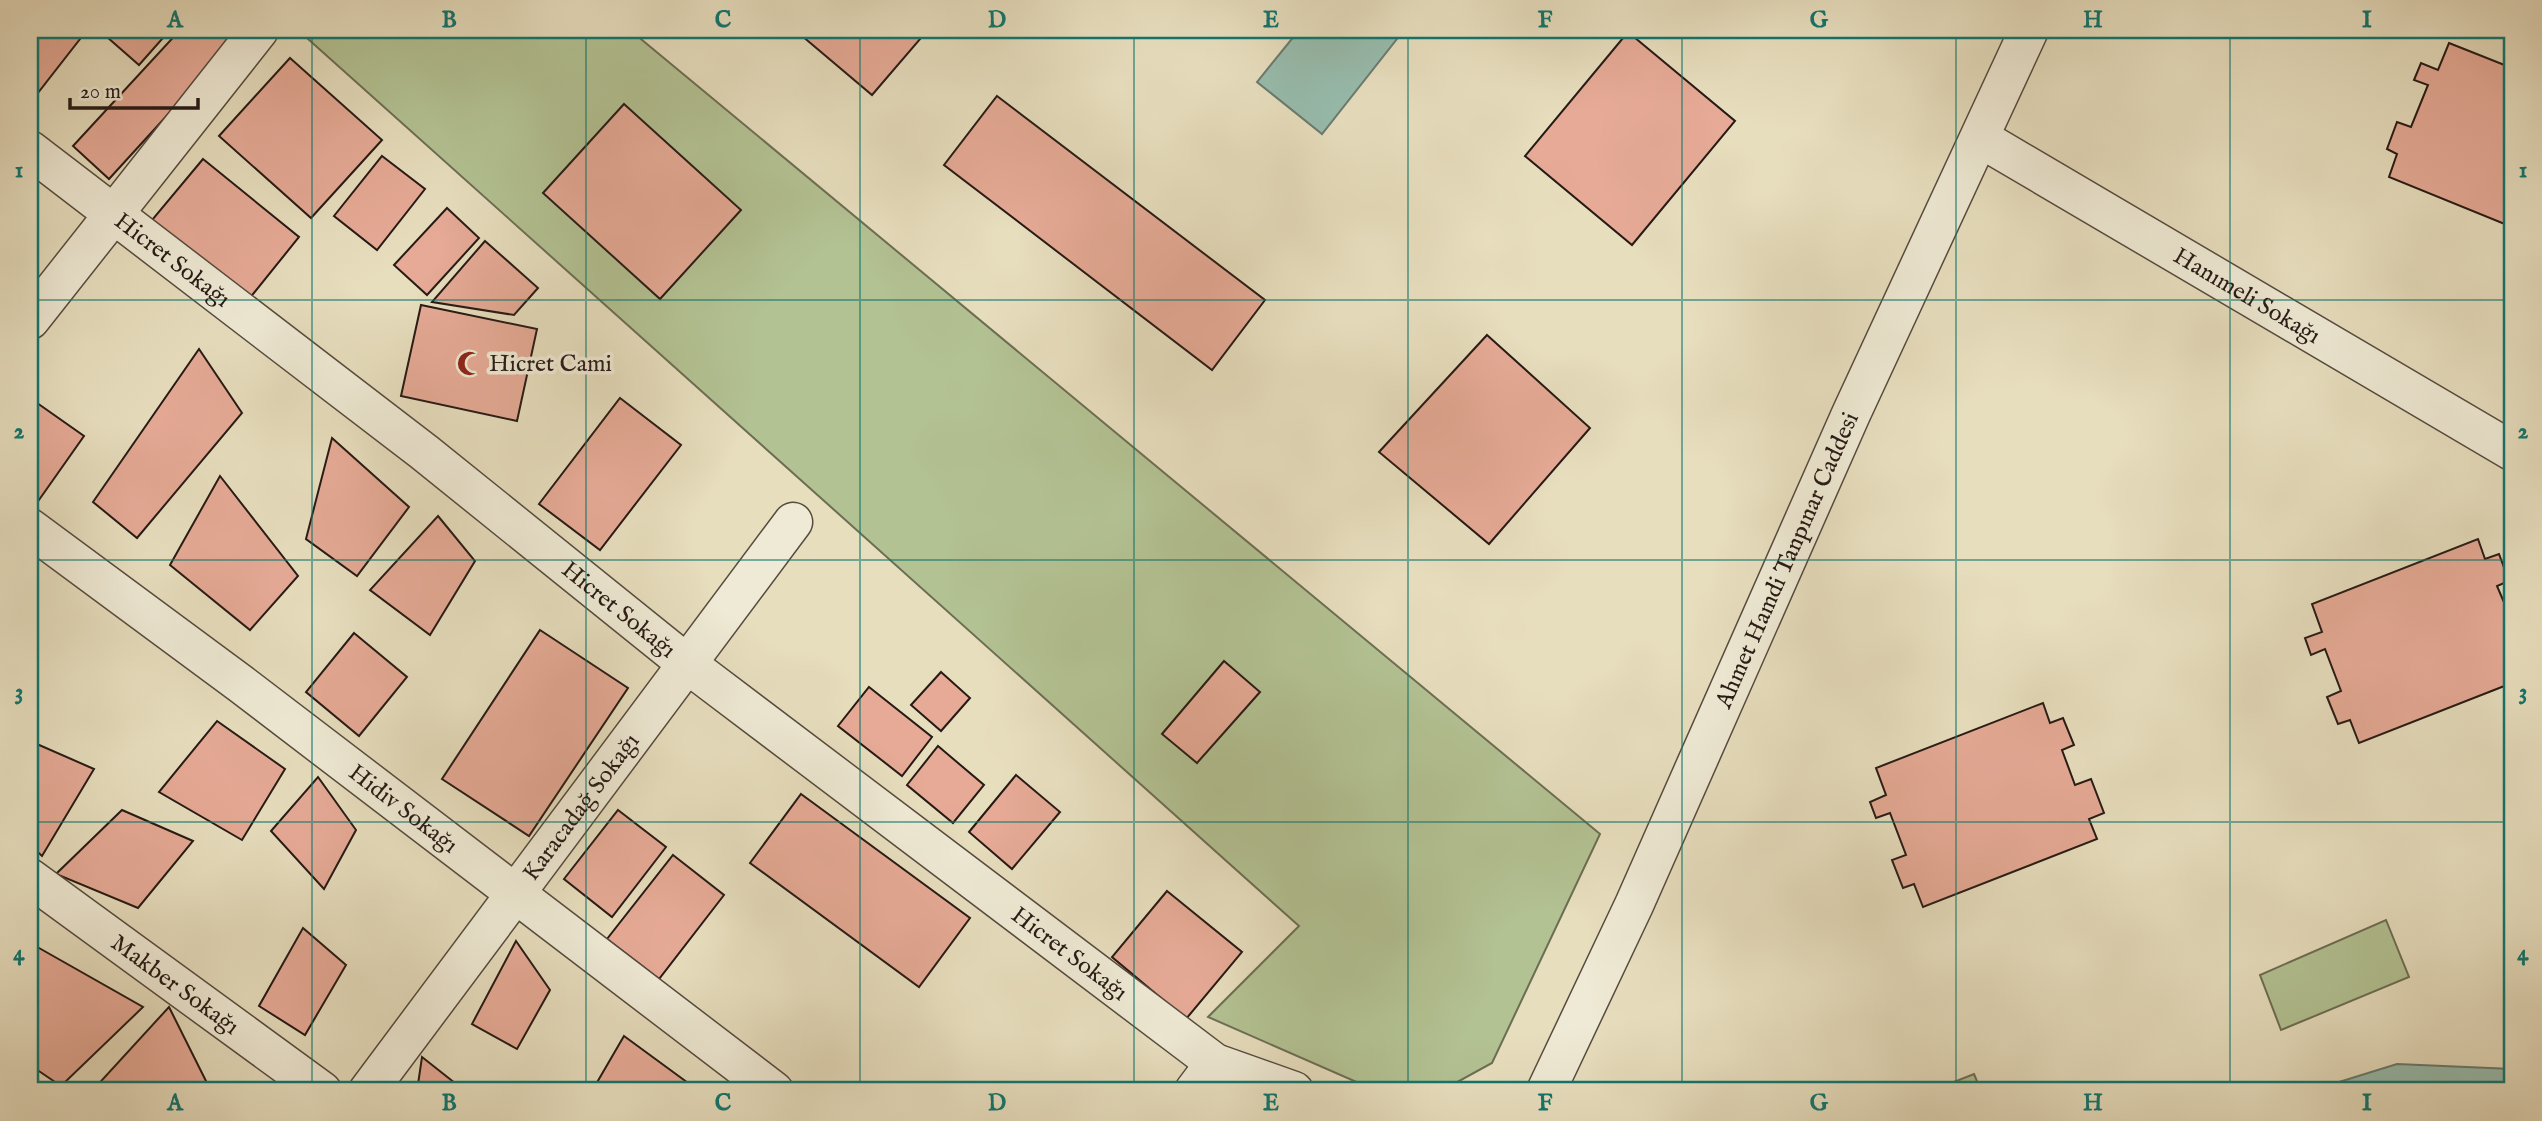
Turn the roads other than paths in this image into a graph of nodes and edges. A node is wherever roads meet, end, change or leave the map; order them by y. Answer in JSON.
{"nodes":[{"id":1,"x":259,"y":30,"type":"edge"},
{"id":2,"x":2029,"y":30,"type":"edge"},
{"id":3,"x":1980,"y":138,"type":"junction"},
{"id":4,"x":30,"y":150,"type":"edge"},
{"id":5,"x":112,"y":215,"type":"junction"},
{"id":6,"x":30,"y":320,"type":"edge"},
{"id":7,"x":2512,"y":451,"type":"edge"},
{"id":8,"x":793,"y":522,"type":"dead end"},
{"id":9,"x":30,"y":528,"type":"edge"},
{"id":10,"x":686,"y":663,"type":"junction"},
{"id":11,"x":30,"y":878,"type":"edge"},
{"id":12,"x":515,"y":892,"type":"junction"},
{"id":13,"x":1204,"y":1077,"type":"edge"},
{"id":14,"x":322,"y":1091,"type":"edge"},
{"id":15,"x":368,"y":1091,"type":"edge"},
{"id":16,"x":774,"y":1091,"type":"edge"},
{"id":17,"x":1294,"y":1091,"type":"edge"},
{"id":18,"x":1546,"y":1091,"type":"edge"}],
"edges":[{"from":1,"to":5,"type":"street"},
{"from":2,"to":3,"type":"street","name":"Ahmet Hamdi Tanpınar Caddesi"},
{"from":3,"to":7,"type":"street","name":"Hanımeli Sokağı"},
{"from":3,"to":18,"type":"street","name":"Ahmet Hamdi Tanpınar Caddesi"},
{"from":4,"to":5,"type":"street","name":"Hicret Sokağı"},
{"from":5,"to":6,"type":"street"},
{"from":5,"to":10,"type":"street","name":"Hicret Sokağı"},
{"from":8,"to":10,"type":"street","name":"Karacadağ Sokağı"},
{"from":9,"to":12,"type":"street","name":"Hidiv Sokağı"},
{"from":10,"to":12,"type":"street","name":"Karacadağ Sokağı"},
{"from":10,"to":13,"type":"street","name":"Hicret Sokağı"},
{"from":11,"to":14,"type":"street","name":"Makber Sokağı"},
{"from":12,"to":15,"type":"street","name":"Karacadağ Sokağı"},
{"from":12,"to":16,"type":"street","name":"Hidiv Sokağı"},
{"from":13,"to":17,"type":"street","name":"Hicret Sokağı"}]}
